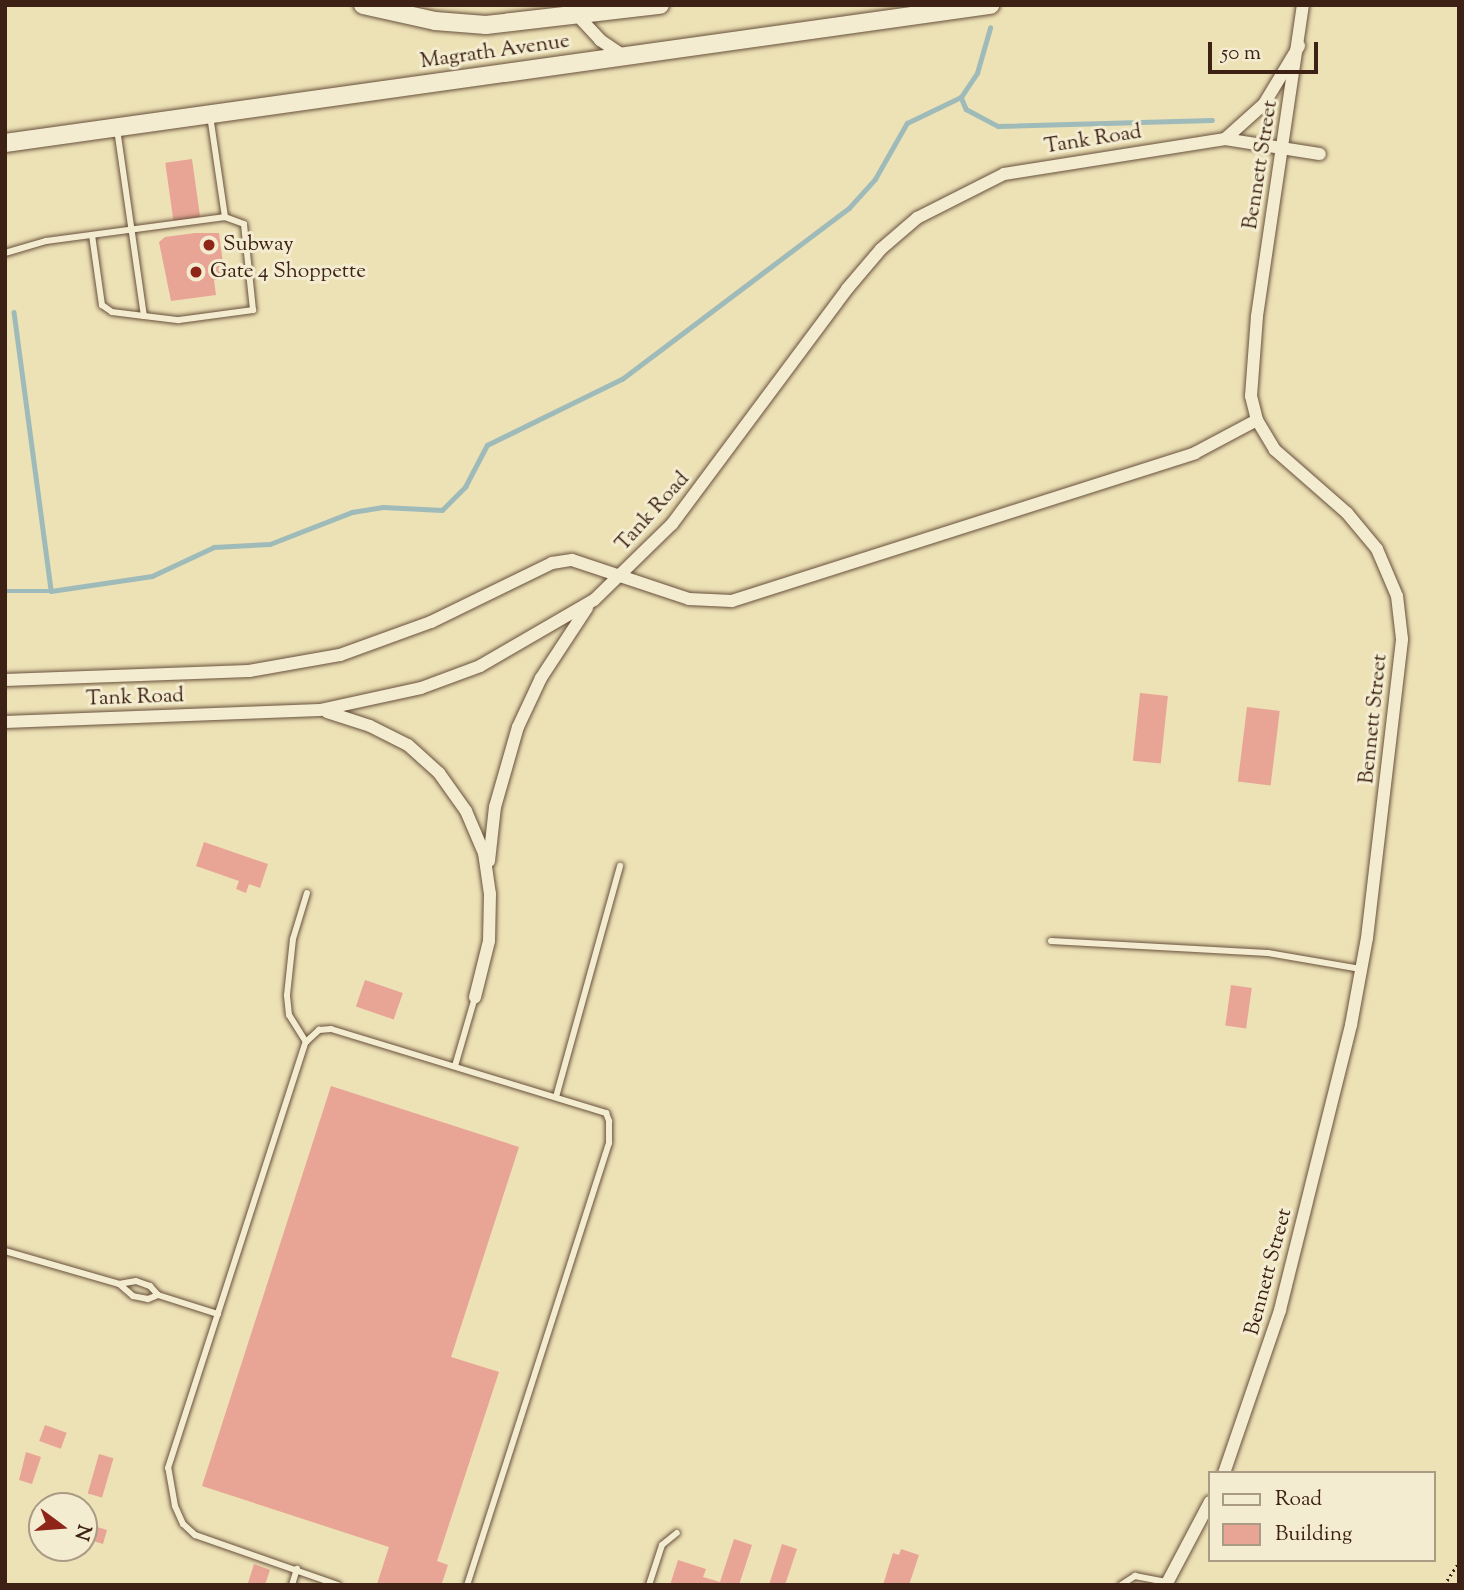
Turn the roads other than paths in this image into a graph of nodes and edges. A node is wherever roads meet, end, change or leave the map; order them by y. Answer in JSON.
{"nodes":[{"id":1,"x":363,"y":5,"type":"edge"},
{"id":2,"x":660,"y":5,"type":"edge"},
{"id":3,"x":990,"y":5,"type":"edge"},
{"id":4,"x":1303,"y":5,"type":"edge"},
{"id":5,"x":577,"y":11,"type":"edge"},
{"id":6,"x":1299,"y":46,"type":"junction"},
{"id":7,"x":625,"y":57,"type":"junction"},
{"id":8,"x":209,"y":114,"type":"junction"},
{"id":9,"x":116,"y":128,"type":"junction"},
{"id":10,"x":1225,"y":139,"type":"junction"},
{"id":11,"x":5,"y":143,"type":"edge"},
{"id":12,"x":1283,"y":148,"type":"junction"},
{"id":13,"x":1320,"y":154,"type":"dead end"},
{"id":14,"x":225,"y":218,"type":"junction"},
{"id":15,"x":132,"y":230,"type":"junction"},
{"id":16,"x":92,"y":235,"type":"junction"},
{"id":17,"x":5,"y":253,"type":"edge"},
{"id":18,"x":144,"y":316,"type":"junction"},
{"id":19,"x":1257,"y":421,"type":"junction"},
{"id":20,"x":621,"y":575,"type":"junction"},
{"id":21,"x":594,"y":600,"type":"junction"},
{"id":22,"x":5,"y":680,"type":"edge"},
{"id":23,"x":320,"y":710,"type":"junction"},
{"id":24,"x":5,"y":722,"type":"edge"},
{"id":25,"x":620,"y":866,"type":"dead end"},
{"id":26,"x":488,"y":872,"type":"junction"},
{"id":27,"x":307,"y":893,"type":"dead end"},
{"id":28,"x":1051,"y":941,"type":"dead end"},
{"id":29,"x":1361,"y":969,"type":"junction"},
{"id":30,"x":475,"y":997,"type":"joint"},
{"id":31,"x":306,"y":1042,"type":"junction"},
{"id":32,"x":455,"y":1066,"type":"junction"},
{"id":33,"x":556,"y":1097,"type":"junction"},
{"id":34,"x":5,"y":1251,"type":"edge"},
{"id":35,"x":119,"y":1284,"type":"junction"},
{"id":36,"x":158,"y":1295,"type":"junction"},
{"id":37,"x":218,"y":1314,"type":"junction"},
{"id":38,"x":1225,"y":1471,"type":"edge"},
{"id":39,"x":1208,"y":1506,"type":"edge"},
{"id":40,"x":677,"y":1533,"type":"dead end"},
{"id":41,"x":297,"y":1569,"type":"junction"},
{"id":42,"x":1166,"y":1583,"type":"edge"},
{"id":43,"x":292,"y":1585,"type":"edge"},
{"id":44,"x":338,"y":1585,"type":"edge"},
{"id":45,"x":467,"y":1585,"type":"edge"},
{"id":46,"x":649,"y":1585,"type":"edge"},
{"id":47,"x":1121,"y":1585,"type":"edge"}],
"edges":[{"from":1,"to":5,"type":"main road"},
{"from":2,"to":5,"type":"main road"},
{"from":3,"to":7,"type":"main road","name":"Magrath Avenue"},
{"from":4,"to":6,"type":"street","name":"Bennett Street"},
{"from":5,"to":7,"type":"street"},
{"from":6,"to":10,"type":"street"},
{"from":6,"to":12,"type":"street","name":"Bennett Street"},
{"from":7,"to":8,"type":"main road","name":"Magrath Avenue"},
{"from":8,"to":9,"type":"main road","name":"Magrath Avenue"},
{"from":8,"to":14,"type":"lane"},
{"from":9,"to":11,"type":"main road","name":"Magrath Avenue"},
{"from":9,"to":15,"type":"lane"},
{"from":10,"to":12,"type":"street","name":"Tank Road"},
{"from":10,"to":20,"type":"street","name":"Tank Road"},
{"from":12,"to":13,"type":"street","name":"Tank Road"},
{"from":12,"to":19,"type":"street","name":"Bennett Street"},
{"from":14,"to":15,"type":"lane"},
{"from":14,"to":18,"type":"lane"},
{"from":15,"to":16,"type":"lane"},
{"from":15,"to":18,"type":"lane"},
{"from":16,"to":17,"type":"lane"},
{"from":16,"to":18,"type":"lane"},
{"from":19,"to":20,"type":"street"},
{"from":19,"to":29,"type":"street","name":"Bennett Street"},
{"from":20,"to":21,"type":"street","name":"Tank Road"},
{"from":20,"to":22,"type":"street"},
{"from":21,"to":23,"type":"street","name":"Tank Road"},
{"from":21,"to":26,"type":"street"},
{"from":23,"to":24,"type":"street","name":"Tank Road"},
{"from":23,"to":26,"type":"street"},
{"from":25,"to":33,"type":"lane"},
{"from":26,"to":30,"type":"street"},
{"from":27,"to":31,"type":"lane"},
{"from":28,"to":29,"type":"lane"},
{"from":29,"to":38,"type":"street","name":"Bennett Street"},
{"from":30,"to":32,"type":"lane"},
{"from":31,"to":32,"type":"lane"},
{"from":31,"to":37,"type":"lane"},
{"from":32,"to":33,"type":"lane"},
{"from":33,"to":45,"type":"lane"},
{"from":34,"to":35,"type":"lane"},
{"from":35,"to":36,"type":"lane"},
{"from":35,"to":36,"type":"lane"},
{"from":36,"to":37,"type":"lane"},
{"from":37,"to":41,"type":"lane"},
{"from":39,"to":42,"type":"street"},
{"from":40,"to":46,"type":"lane"},
{"from":41,"to":43,"type":"lane"},
{"from":41,"to":44,"type":"lane"},
{"from":42,"to":47,"type":"lane"}]}
